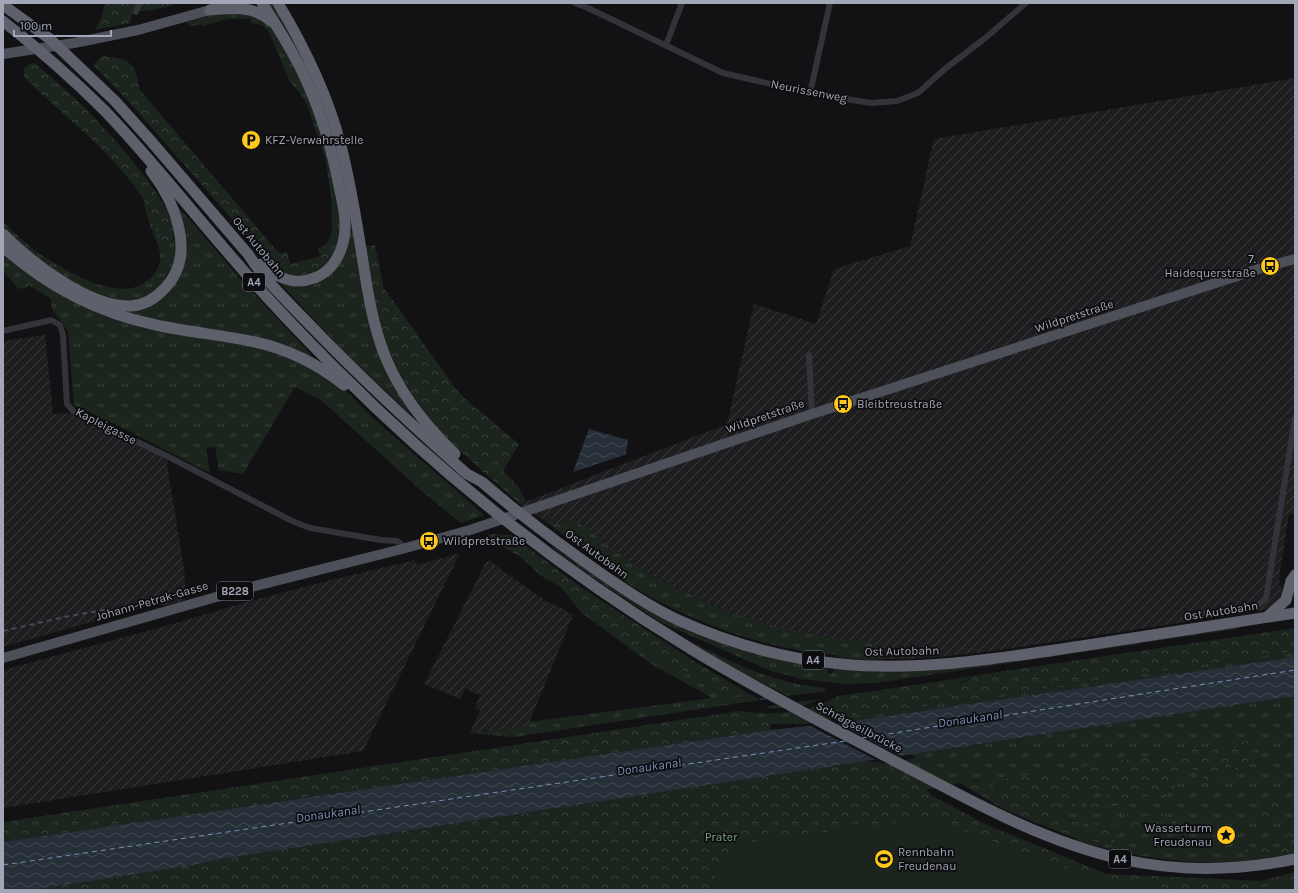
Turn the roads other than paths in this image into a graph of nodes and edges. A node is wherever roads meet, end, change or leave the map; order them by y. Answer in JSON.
{"nodes":[{"id":1,"x":139,"y":3,"type":"edge"},
{"id":2,"x":224,"y":3,"type":"edge"},
{"id":3,"x":262,"y":3,"type":"edge"},
{"id":4,"x":278,"y":3,"type":"edge"},
{"id":5,"x":575,"y":3,"type":"edge"},
{"id":6,"x":682,"y":3,"type":"edge"},
{"id":7,"x":830,"y":3,"type":"edge"},
{"id":8,"x":1026,"y":3,"type":"edge"},
{"id":9,"x":3,"y":6,"type":"edge"},
{"id":10,"x":210,"y":10,"type":"junction"},
{"id":11,"x":136,"y":12,"type":"dead end"},
{"id":12,"x":3,"y":22,"type":"edge"},
{"id":13,"x":275,"y":24,"type":"junction"},
{"id":14,"x":666,"y":45,"type":"junction"},
{"id":15,"x":3,"y":54,"type":"edge"},
{"id":16,"x":810,"y":93,"type":"junction"},
{"id":17,"x":139,"y":148,"type":"junction"},
{"id":18,"x":3,"y":234,"type":"edge"},
{"id":19,"x":3,"y":247,"type":"edge"},
{"id":20,"x":248,"y":254,"type":"junction"},
{"id":21,"x":1295,"y":259,"type":"edge"},
{"id":22,"x":3,"y":331,"type":"edge"},
{"id":23,"x":809,"y":355,"type":"dead end"},
{"id":24,"x":377,"y":409,"type":"junction"},
{"id":25,"x":812,"y":414,"type":"junction"},
{"id":26,"x":1295,"y":418,"type":"edge"},
{"id":27,"x":482,"y":482,"type":"junction"},
{"id":28,"x":402,"y":549,"type":"junction"},
{"id":29,"x":1295,"y":575,"type":"edge"},
{"id":30,"x":1295,"y":613,"type":"edge"},
{"id":31,"x":1190,"y":616,"type":"dead end"},
{"id":32,"x":1267,"y":618,"type":"junction"},
{"id":33,"x":3,"y":658,"type":"edge"},
{"id":34,"x":1295,"y":859,"type":"edge"}],
"edges":[{"from":1,"to":11,"type":"street"},
{"from":2,"to":10,"type":"main road"},
{"from":3,"to":13,"type":"highway"},
{"from":4,"to":27,"type":"highway"},
{"from":5,"to":14,"type":"street","name":"Neurissenweg"},
{"from":6,"to":14,"type":"street"},
{"from":7,"to":16,"type":"street"},
{"from":8,"to":16,"type":"street","name":"Neurissenweg"},
{"from":9,"to":20,"type":"highway","name":"Ost Autobahn","number":"A4"},
{"from":10,"to":13,"type":"highway"},
{"from":10,"to":15,"type":"main road"},
{"from":12,"to":17,"type":"highway","number":"A4"},
{"from":13,"to":20,"type":"highway"},
{"from":14,"to":16,"type":"street","name":"Neurissenweg"},
{"from":17,"to":18,"type":"highway"},
{"from":17,"to":24,"type":"highway","number":"A4"},
{"from":19,"to":24,"type":"highway"},
{"from":20,"to":27,"type":"highway","name":"Ost Autobahn","number":"A4"},
{"from":21,"to":25,"type":"main road","name":"Wildpretstraße"},
{"from":22,"to":28,"type":"street","name":"Kapleigasse"},
{"from":23,"to":25,"type":"street"},
{"from":24,"to":34,"type":"highway","name":"Schrägseilbrücke","number":"A4"},
{"from":25,"to":28,"type":"main road","name":"Wildpretstraße"},
{"from":26,"to":31,"type":"street"},
{"from":27,"to":32,"type":"highway","name":"Ost Autobahn","number":"A4"},
{"from":28,"to":33,"type":"main road","name":"Johann-Petrak-Gasse","number":"B228"},
{"from":29,"to":32,"type":"highway"},
{"from":30,"to":32,"type":"highway","name":"Ost Autobahn","number":"A4"}]}
